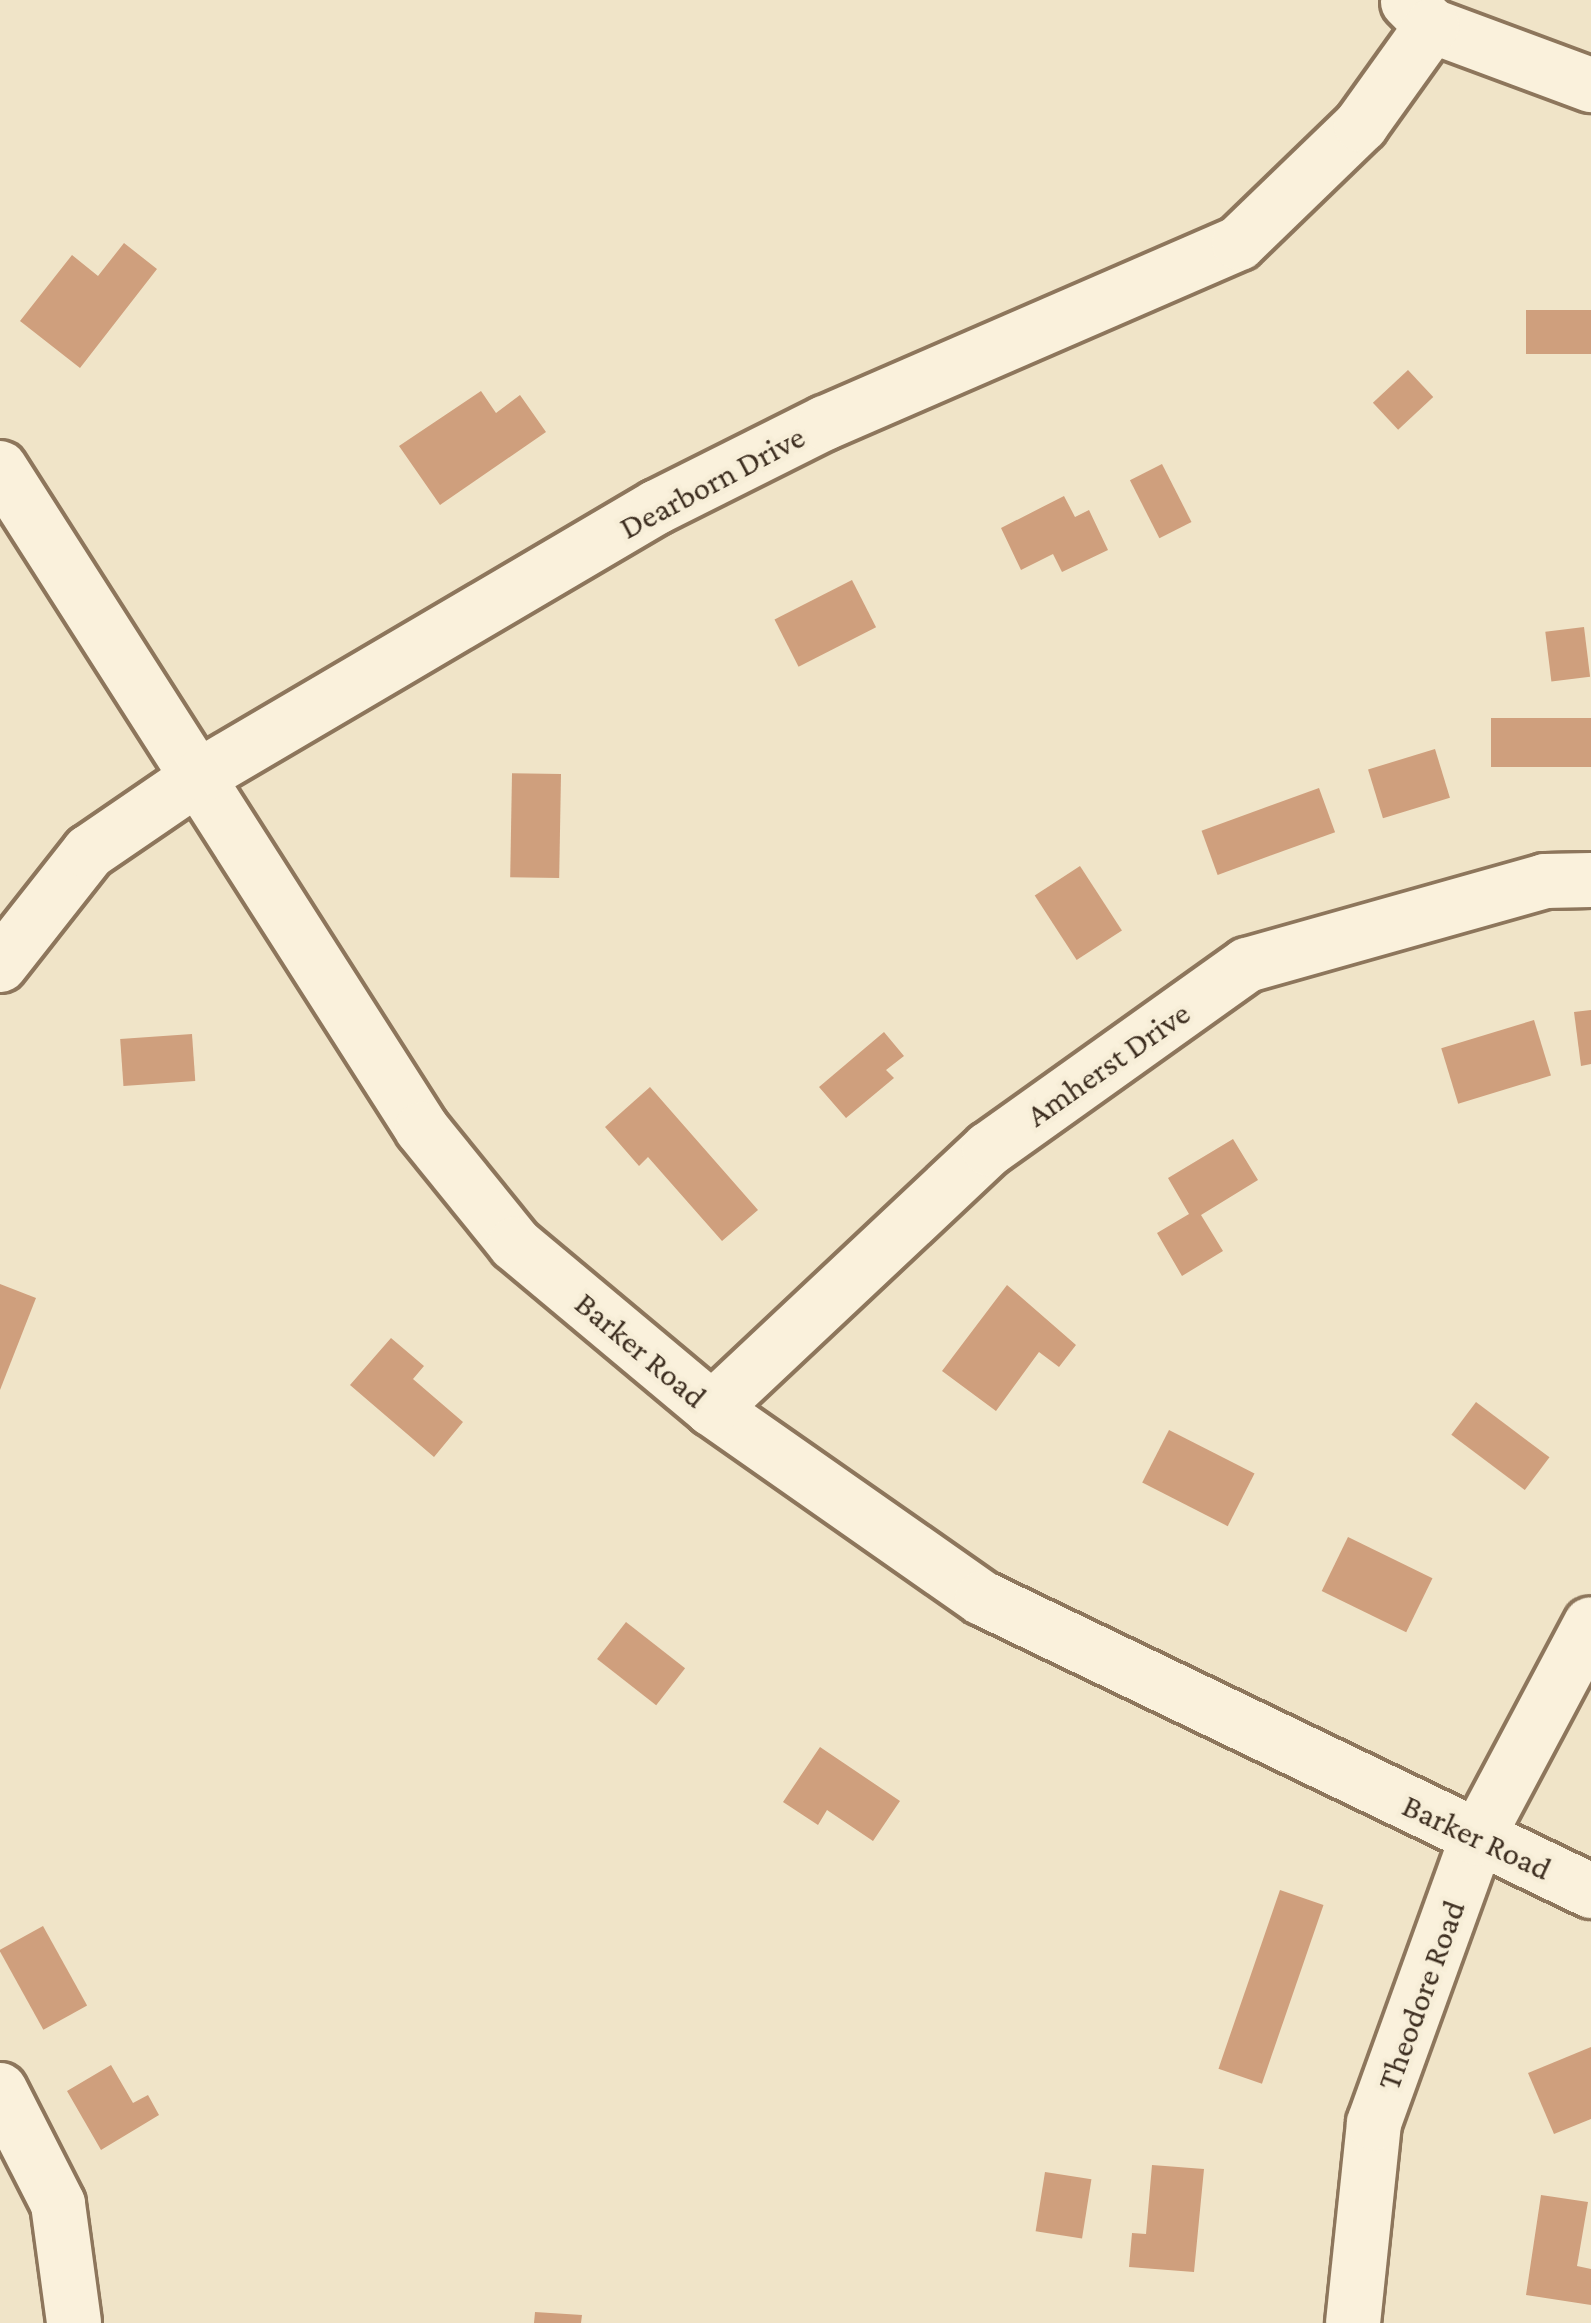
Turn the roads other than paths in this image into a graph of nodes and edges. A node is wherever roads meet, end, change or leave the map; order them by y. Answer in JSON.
{"nodes":[{"id":1,"x":1419,"y":13,"type":"edge"},
{"id":2,"x":1591,"y":85,"type":"edge"},
{"id":3,"x":0,"y":468,"type":"edge"},
{"id":4,"x":203,"y":774,"type":"junction"},
{"id":5,"x":1591,"y":880,"type":"edge"},
{"id":6,"x":0,"y":965,"type":"edge"},
{"id":7,"x":712,"y":1409,"type":"junction"},
{"id":8,"x":1591,"y":1624,"type":"edge"},
{"id":9,"x":1478,"y":1838,"type":"junction"},
{"id":10,"x":1591,"y":1891,"type":"edge"},
{"id":11,"x":0,"y":2090,"type":"edge"},
{"id":12,"x":74,"y":2323,"type":"edge"},
{"id":13,"x":1353,"y":2323,"type":"edge"}],
"edges":[{"from":1,"to":2,"type":"street"},
{"from":1,"to":4,"type":"street","name":"Dearborn Drive"},
{"from":3,"to":4,"type":"street","name":"Barker Road"},
{"from":4,"to":6,"type":"street","name":"Dearborn Drive"},
{"from":4,"to":7,"type":"street","name":"Barker Road"},
{"from":5,"to":7,"type":"street","name":"Amherst Drive"},
{"from":7,"to":9,"type":"street","name":"Barker Road"},
{"from":8,"to":9,"type":"street","name":"Theodore Road"},
{"from":9,"to":10,"type":"street","name":"Barker Road"},
{"from":9,"to":13,"type":"street","name":"Theodore Road"},
{"from":11,"to":12,"type":"street"}]}
